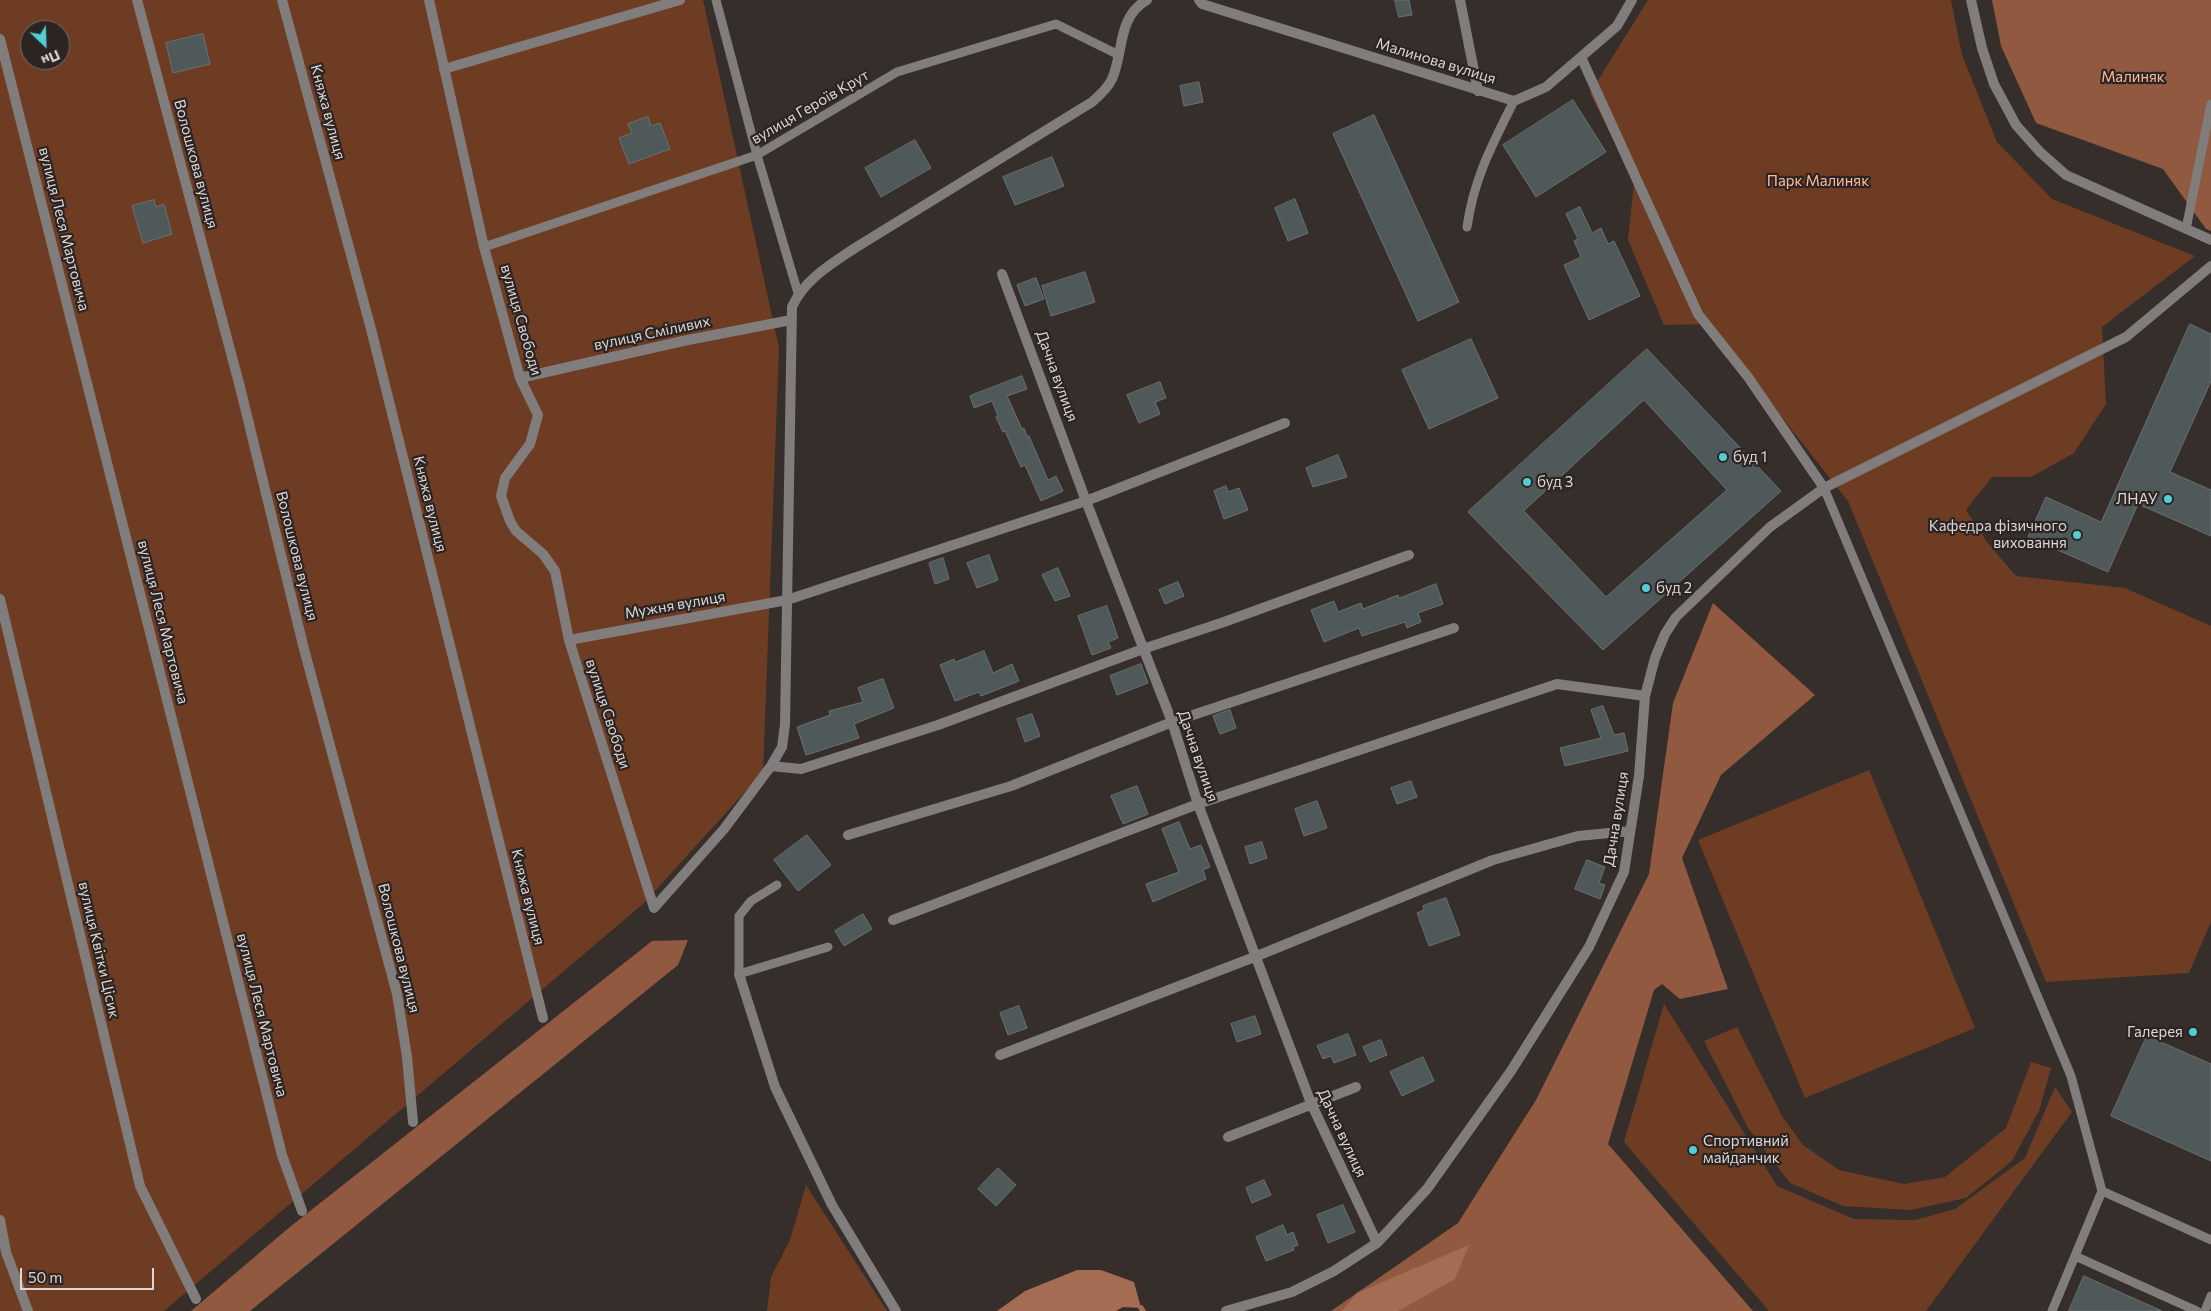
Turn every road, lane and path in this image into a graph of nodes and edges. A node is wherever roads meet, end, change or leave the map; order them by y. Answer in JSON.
{"nodes":[{"id":1,"x":137,"y":0,"type":"edge"},
{"id":2,"x":282,"y":0,"type":"edge"},
{"id":3,"x":429,"y":0,"type":"edge"},
{"id":4,"x":680,"y":0,"type":"edge"},
{"id":5,"x":716,"y":0,"type":"edge"},
{"id":6,"x":1147,"y":0,"type":"edge"},
{"id":7,"x":1199,"y":0,"type":"edge"},
{"id":8,"x":1460,"y":0,"type":"edge"},
{"id":9,"x":1632,"y":0,"type":"edge"},
{"id":10,"x":1972,"y":0,"type":"edge"},
{"id":11,"x":0,"y":39,"type":"edge"},
{"id":12,"x":1119,"y":55,"type":"junction"},
{"id":13,"x":1580,"y":57,"type":"junction"},
{"id":14,"x":444,"y":69,"type":"junction"},
{"id":15,"x":1478,"y":90,"type":"junction"},
{"id":16,"x":1514,"y":101,"type":"junction"},
{"id":17,"x":2211,"y":104,"type":"edge"},
{"id":18,"x":757,"y":155,"type":"junction"},
{"id":19,"x":1467,"y":227,"type":"dead end"},
{"id":20,"x":2186,"y":229,"type":"junction"},
{"id":21,"x":2211,"y":240,"type":"edge"},
{"id":22,"x":484,"y":247,"type":"junction"},
{"id":23,"x":2211,"y":266,"type":"edge"},
{"id":24,"x":1002,"y":274,"type":"dead end"},
{"id":25,"x":798,"y":293,"type":"junction"},
{"id":26,"x":791,"y":320,"type":"junction"},
{"id":27,"x":520,"y":378,"type":"junction"},
{"id":28,"x":1285,"y":423,"type":"dead end"},
{"id":29,"x":1824,"y":488,"type":"junction"},
{"id":30,"x":1086,"y":501,"type":"junction"},
{"id":31,"x":1409,"y":555,"type":"dead end"},
{"id":32,"x":0,"y":599,"type":"edge"},
{"id":33,"x":787,"y":600,"type":"junction"},
{"id":34,"x":1454,"y":628,"type":"dead end"},
{"id":35,"x":568,"y":640,"type":"junction"},
{"id":36,"x":1143,"y":649,"type":"junction"},
{"id":37,"x":1645,"y":696,"type":"junction"},
{"id":38,"x":1172,"y":722,"type":"junction"},
{"id":39,"x":771,"y":766,"type":"junction"},
{"id":40,"x":1198,"y":804,"type":"junction"},
{"id":41,"x":1630,"y":831,"type":"junction"},
{"id":42,"x":848,"y":835,"type":"dead end"},
{"id":43,"x":777,"y":885,"type":"dead end"},
{"id":44,"x":893,"y":920,"type":"dead end"},
{"id":45,"x":828,"y":947,"type":"dead end"},
{"id":46,"x":1257,"y":956,"type":"junction"},
{"id":47,"x":739,"y":974,"type":"junction"},
{"id":48,"x":543,"y":1018,"type":"dead end"},
{"id":49,"x":1000,"y":1055,"type":"dead end"},
{"id":50,"x":1356,"y":1087,"type":"dead end"},
{"id":51,"x":1311,"y":1103,"type":"junction"},
{"id":52,"x":413,"y":1122,"type":"dead end"},
{"id":53,"x":1228,"y":1137,"type":"dead end"},
{"id":54,"x":2102,"y":1191,"type":"junction"},
{"id":55,"x":302,"y":1211,"type":"dead end"},
{"id":56,"x":0,"y":1220,"type":"edge"},
{"id":57,"x":2211,"y":1240,"type":"edge"},
{"id":58,"x":1377,"y":1243,"type":"junction"},
{"id":59,"x":2075,"y":1256,"type":"junction"},
{"id":60,"x":2211,"y":1296,"type":"edge"},
{"id":61,"x":196,"y":1299,"type":"dead end"},
{"id":62,"x":28,"y":1311,"type":"edge"},
{"id":63,"x":896,"y":1311,"type":"edge"},
{"id":64,"x":1226,"y":1311,"type":"edge"},
{"id":65,"x":2052,"y":1311,"type":"edge"},
{"id":66,"x":2197,"y":1311,"type":"edge"},
{"id":67,"x":2205,"y":1311,"type":"edge"}],
"edges":[{"from":1,"to":52,"type":"street","name":"Волошкова вулиця"},
{"from":2,"to":48,"type":"street","name":"Княжа вулиця"},
{"from":3,"to":14,"type":"street","name":"вулиця Свободи"},
{"from":4,"to":14,"type":"street"},
{"from":5,"to":18,"type":"lane"},
{"from":6,"to":12,"type":"street"},
{"from":7,"to":15,"type":"street","name":"Малинова вулиця"},
{"from":8,"to":15,"type":"street"},
{"from":9,"to":13,"type":"street"},
{"from":10,"to":20,"type":"street"},
{"from":11,"to":55,"type":"street","name":"вулиця Леся Мартовича"},
{"from":12,"to":18,"type":"lane","name":"вулиця Героїв Крут"},
{"from":12,"to":25,"type":"street"},
{"from":13,"to":16,"type":"street"},
{"from":13,"to":29,"type":"street"},
{"from":14,"to":22,"type":"street","name":"вулиця Свободи"},
{"from":15,"to":16,"type":"street","name":"Малинова вулиця"},
{"from":16,"to":19,"type":"lane"},
{"from":17,"to":20,"type":"lane"},
{"from":18,"to":22,"type":"lane","name":"вулиця Героїв Крут"},
{"from":18,"to":25,"type":"lane"},
{"from":20,"to":21,"type":"street"},
{"from":22,"to":27,"type":"street","name":"вулиця Свободи"},
{"from":23,"to":29,"type":"street","name":"Дачна вулиця"},
{"from":24,"to":30,"type":"street","name":"Дачна вулиця"},
{"from":25,"to":26,"type":"street"},
{"from":26,"to":27,"type":"street","name":"вулиця Сміливих"},
{"from":26,"to":33,"type":"street"},
{"from":27,"to":35,"type":"street","name":"вулиця Свободи"},
{"from":28,"to":30,"type":"street","name":"Мужня вулиця"},
{"from":29,"to":37,"type":"street","name":"Дачна вулиця"},
{"from":29,"to":54,"type":"lane"},
{"from":30,"to":33,"type":"street","name":"Мужня вулиця"},
{"from":30,"to":36,"type":"street","name":"Дачна вулиця"},
{"from":31,"to":36,"type":"street"},
{"from":32,"to":61,"type":"street","name":"вулиця Квітки Цісик"},
{"from":33,"to":35,"type":"street","name":"Мужня вулиця"},
{"from":33,"to":39,"type":"street"},
{"from":34,"to":38,"type":"street"},
{"from":35,"to":39,"type":"street","name":"вулиця Свободи"},
{"from":36,"to":38,"type":"street","name":"Дачна вулиця"},
{"from":36,"to":39,"type":"street"},
{"from":37,"to":40,"type":"street"},
{"from":37,"to":41,"type":"street","name":"Дачна вулиця"},
{"from":38,"to":40,"type":"street","name":"Дачна вулиця"},
{"from":38,"to":42,"type":"street"},
{"from":40,"to":44,"type":"street"},
{"from":40,"to":46,"type":"street","name":"Дачна вулиця"},
{"from":41,"to":46,"type":"street"},
{"from":41,"to":58,"type":"street","name":"Дачна вулиця"},
{"from":43,"to":47,"type":"lane"},
{"from":45,"to":47,"type":"lane"},
{"from":46,"to":49,"type":"street"},
{"from":46,"to":51,"type":"street","name":"Дачна вулиця"},
{"from":47,"to":63,"type":"street"},
{"from":50,"to":51,"type":"street"},
{"from":51,"to":53,"type":"street"},
{"from":51,"to":58,"type":"street","name":"Дачна вулиця"},
{"from":54,"to":57,"type":"lane"},
{"from":54,"to":59,"type":"lane"},
{"from":56,"to":62,"type":"street"},
{"from":58,"to":64,"type":"street","name":"Дачна вулиця"},
{"from":59,"to":65,"type":"lane"},
{"from":59,"to":66,"type":"lane"},
{"from":60,"to":67,"type":"lane"}]}
